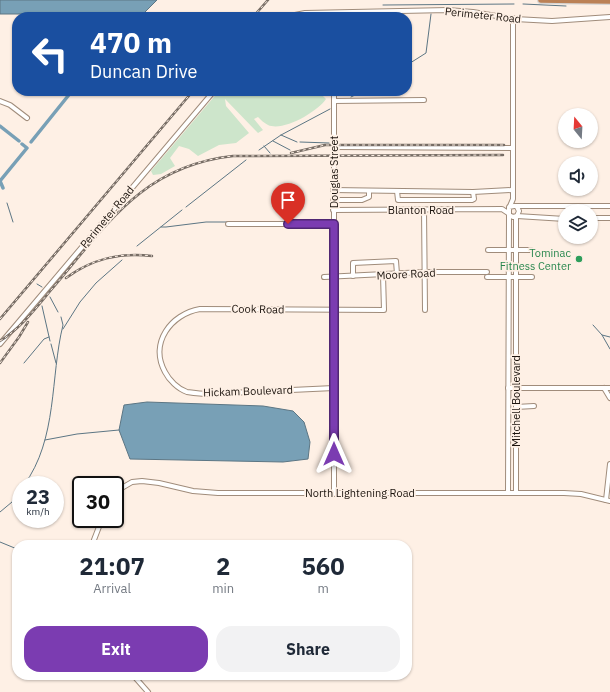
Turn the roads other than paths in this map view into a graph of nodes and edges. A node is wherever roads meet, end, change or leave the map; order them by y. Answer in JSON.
{"nodes":[{"id":1,"x":541,"y":0,"type":"edge"},
{"id":2,"x":610,"y":1,"type":"edge"},
{"id":3,"x":402,"y":12,"type":"edge"},
{"id":4,"x":610,"y":17,"type":"edge"},
{"id":5,"x":513,"y":18,"type":"junction"},
{"id":6,"x":210,"y":96,"type":"edge"},
{"id":7,"x":334,"y":96,"type":"edge"},
{"id":8,"x":0,"y":100,"type":"edge"},
{"id":9,"x":424,"y":100,"type":"dead end"},
{"id":10,"x":334,"y":101,"type":"junction"},
{"id":11,"x":27,"y":118,"type":"dead end"},
{"id":12,"x":334,"y":147,"type":"junction"},
{"id":13,"x":512,"y":148,"type":"junction"},
{"id":14,"x":333,"y":190,"type":"junction"},
{"id":15,"x":512,"y":190,"type":"junction"},
{"id":16,"x":369,"y":191,"type":"junction"},
{"id":17,"x":397,"y":191,"type":"junction"},
{"id":18,"x":473,"y":192,"type":"junction"},
{"id":19,"x":513,"y":199,"type":"junction"},
{"id":20,"x":333,"y":200,"type":"junction"},
{"id":21,"x":510,"y":206,"type":"junction"},
{"id":22,"x":517,"y":206,"type":"junction"},
{"id":23,"x":610,"y":206,"type":"edge"},
{"id":24,"x":502,"y":209,"type":"junction"},
{"id":25,"x":334,"y":210,"type":"junction"},
{"id":26,"x":424,"y":210,"type":"junction"},
{"id":27,"x":508,"y":214,"type":"junction"},
{"id":28,"x":517,"y":216,"type":"junction"},
{"id":29,"x":527,"y":218,"type":"junction"},
{"id":30,"x":598,"y":218,"type":"edge"},
{"id":31,"x":610,"y":218,"type":"edge"},
{"id":32,"x":558,"y":219,"type":"edge"},
{"id":33,"x":228,"y":224,"type":"dead end"},
{"id":34,"x":334,"y":224,"type":"junction"},
{"id":35,"x":516,"y":224,"type":"junction"},
{"id":36,"x":508,"y":249,"type":"junction"},
{"id":37,"x":516,"y":249,"type":"junction"},
{"id":38,"x":488,"y":250,"type":"dead end"},
{"id":39,"x":531,"y":250,"type":"dead end"},
{"id":40,"x":425,"y":272,"type":"junction"},
{"id":41,"x":397,"y":274,"type":"junction"},
{"id":42,"x":383,"y":275,"type":"junction"},
{"id":43,"x":353,"y":276,"type":"junction"},
{"id":44,"x":324,"y":277,"type":"dead end"},
{"id":45,"x":333,"y":277,"type":"junction"},
{"id":46,"x":508,"y":277,"type":"junction"},
{"id":47,"x":516,"y":277,"type":"junction"},
{"id":48,"x":532,"y":277,"type":"dead end"},
{"id":49,"x":508,"y":309,"type":"junction"},
{"id":50,"x":516,"y":309,"type":"junction"},
{"id":51,"x":334,"y":310,"type":"junction"},
{"id":52,"x":425,"y":310,"type":"dead end"},
{"id":53,"x":0,"y":344,"type":"edge"},
{"id":54,"x":160,"y":354,"type":"joint"},
{"id":55,"x":334,"y":388,"type":"junction"},
{"id":56,"x":508,"y":388,"type":"junction"},
{"id":57,"x":516,"y":388,"type":"junction"},
{"id":58,"x":604,"y":388,"type":"junction"},
{"id":59,"x":610,"y":388,"type":"edge"},
{"id":60,"x":610,"y":398,"type":"edge"},
{"id":61,"x":516,"y":406,"type":"junction"},
{"id":62,"x":534,"y":406,"type":"dead end"},
{"id":63,"x":508,"y":461,"type":"junction"},
{"id":64,"x":516,"y":461,"type":"junction"},
{"id":65,"x":610,"y":464,"type":"edge"},
{"id":66,"x":124,"y":487,"type":"edge"},
{"id":67,"x":508,"y":493,"type":"junction"},
{"id":68,"x":516,"y":493,"type":"junction"},
{"id":69,"x":334,"y":494,"type":"junction"},
{"id":70,"x":608,"y":501,"type":"edge"},
{"id":71,"x":99,"y":528,"type":"edge"},
{"id":72,"x":94,"y":540,"type":"edge"},
{"id":73,"x":137,"y":680,"type":"edge"},
{"id":74,"x":148,"y":692,"type":"edge"}],
"edges":[{"from":1,"to":2,"type":"highway"},
{"from":3,"to":5,"type":"street","name":"Perimeter Road"},
{"from":4,"to":5,"type":"street","name":"Perimeter Road"},
{"from":5,"to":13,"type":"street"},
{"from":6,"to":53,"type":"street","name":"Perimeter Road"},
{"from":7,"to":10,"type":"street","name":"Douglas Street"},
{"from":8,"to":11,"type":"street"},
{"from":9,"to":10,"type":"street"},
{"from":10,"to":12,"type":"street","name":"Douglas Street"},
{"from":12,"to":13,"type":"street"},
{"from":12,"to":14,"type":"street","name":"Douglas Street"},
{"from":13,"to":15,"type":"street"},
{"from":14,"to":16,"type":"street"},
{"from":14,"to":20,"type":"street","name":"Douglas Street"},
{"from":15,"to":18,"type":"street"},
{"from":15,"to":19,"type":"street"},
{"from":16,"to":17,"type":"street"},
{"from":16,"to":20,"type":"street"},
{"from":17,"to":18,"type":"street"},
{"from":17,"to":18,"type":"street"},
{"from":19,"to":21,"type":"street"},
{"from":19,"to":22,"type":"street"},
{"from":20,"to":25,"type":"street","name":"Douglas Street"},
{"from":21,"to":22,"type":"street","name":"Blanton Road"},
{"from":21,"to":24,"type":"street","name":"Blanton Road"},
{"from":21,"to":27,"type":"street","name":"Mitchell Boulevard"},
{"from":22,"to":23,"type":"street","name":"Blanton Road"},
{"from":22,"to":28,"type":"street","name":"Mitchell Boulevard"},
{"from":24,"to":26,"type":"street","name":"Blanton Road"},
{"from":24,"to":27,"type":"street"},
{"from":25,"to":26,"type":"street","name":"Blanton Road"},
{"from":25,"to":34,"type":"street","name":"Douglas Street"},
{"from":26,"to":40,"type":"street"},
{"from":27,"to":28,"type":"street"},
{"from":27,"to":36,"type":"street","name":"Mitchell Boulevard"},
{"from":28,"to":29,"type":"street"},
{"from":28,"to":35,"type":"street","name":"Mitchell Boulevard"},
{"from":29,"to":32,"type":"street"},
{"from":29,"to":35,"type":"street"},
{"from":30,"to":31,"type":"street"},
{"from":33,"to":34,"type":"street"},
{"from":34,"to":45,"type":"street","name":"Douglas Street"},
{"from":35,"to":37,"type":"street","name":"Mitchell Boulevard"},
{"from":36,"to":37,"type":"street"},
{"from":36,"to":38,"type":"street"},
{"from":36,"to":46,"type":"street","name":"Mitchell Boulevard"},
{"from":37,"to":39,"type":"street"},
{"from":37,"to":47,"type":"street","name":"Mitchell Boulevard"},
{"from":40,"to":41,"type":"street","name":"Moore Road"},
{"from":40,"to":46,"type":"street","name":"Moore Road"},
{"from":40,"to":52,"type":"street"},
{"from":41,"to":42,"type":"street","name":"Moore Road"},
{"from":41,"to":43,"type":"street"},
{"from":42,"to":43,"type":"street","name":"Moore Road"},
{"from":42,"to":51,"type":"street","name":"Cook Road"},
{"from":43,"to":45,"type":"street","name":"Moore Road"},
{"from":44,"to":45,"type":"street","name":"Moore Road"},
{"from":45,"to":51,"type":"street","name":"Douglas Street"},
{"from":46,"to":47,"type":"street","name":"Moore Road"},
{"from":46,"to":49,"type":"street","name":"Mitchell Boulevard"},
{"from":47,"to":48,"type":"street","name":"Moore Road"},
{"from":47,"to":50,"type":"street","name":"Mitchell Boulevard"},
{"from":49,"to":50,"type":"street"},
{"from":49,"to":56,"type":"street","name":"Mitchell Boulevard"},
{"from":50,"to":57,"type":"street","name":"Mitchell Boulevard"},
{"from":51,"to":54,"type":"street","name":"Cook Road"},
{"from":51,"to":55,"type":"street","name":"Douglas Street"},
{"from":54,"to":55,"type":"street","name":"Hickam Boulevard"},
{"from":55,"to":69,"type":"street","name":"Douglas Street"},
{"from":56,"to":57,"type":"street"},
{"from":56,"to":63,"type":"street","name":"Mitchell Boulevard"},
{"from":57,"to":58,"type":"street"},
{"from":57,"to":61,"type":"street","name":"Mitchell Boulevard"},
{"from":58,"to":59,"type":"street"},
{"from":58,"to":60,"type":"street"},
{"from":61,"to":62,"type":"street"},
{"from":61,"to":64,"type":"street","name":"Mitchell Boulevard"},
{"from":63,"to":64,"type":"street"},
{"from":63,"to":67,"type":"street","name":"Mitchell Boulevard"},
{"from":64,"to":68,"type":"street","name":"Mitchell Boulevard"},
{"from":65,"to":70,"type":"street"},
{"from":66,"to":69,"type":"street","name":"North Lightening Road"},
{"from":67,"to":68,"type":"street","name":"North Lightening Road"},
{"from":67,"to":69,"type":"street","name":"North Lightening Road"},
{"from":68,"to":70,"type":"street","name":"North Lightening Road"},
{"from":71,"to":72,"type":"street"},
{"from":73,"to":74,"type":"street"}]}
